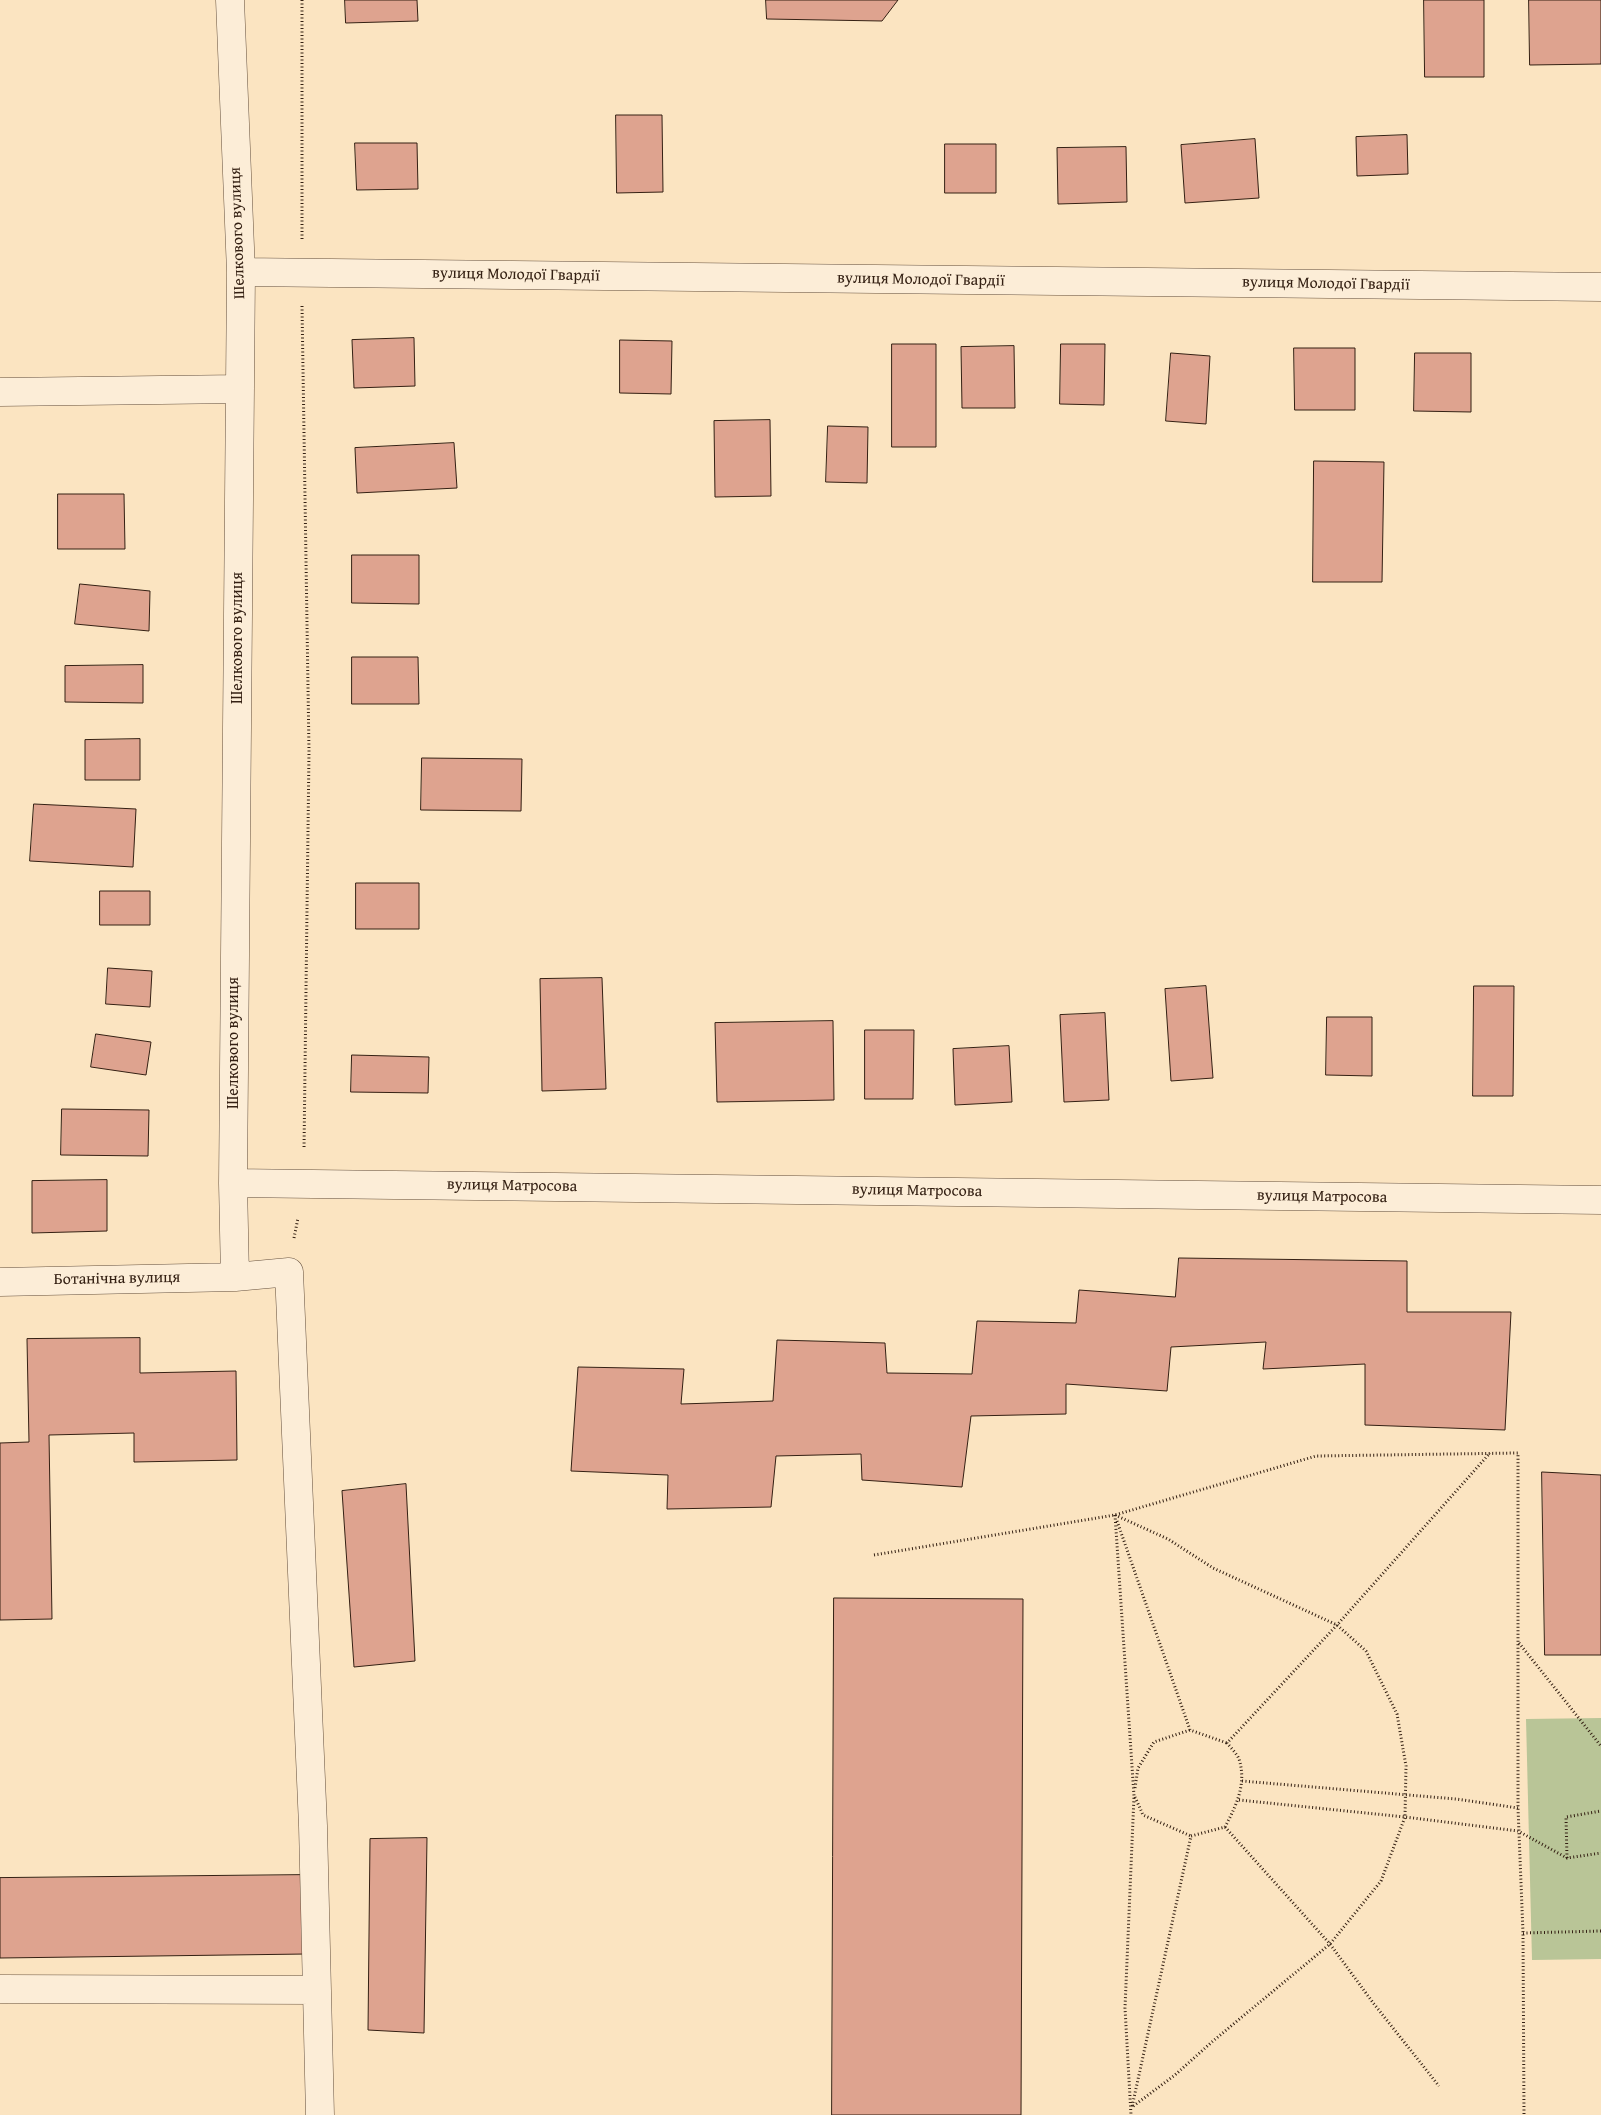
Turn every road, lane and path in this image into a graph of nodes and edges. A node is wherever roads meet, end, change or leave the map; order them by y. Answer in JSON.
{"nodes":[{"id":1,"x":230,"y":0,"type":"edge"},
{"id":2,"x":302,"y":0,"type":"edge"},
{"id":3,"x":241,"y":272,"type":"junction"},
{"id":4,"x":302,"y":273,"type":"junction"},
{"id":5,"x":1601,"y":287,"type":"edge"},
{"id":6,"x":240,"y":390,"type":"junction"},
{"id":7,"x":0,"y":392,"type":"edge"},
{"id":8,"x":233,"y":1183,"type":"junction"},
{"id":9,"x":304,"y":1183,"type":"junction"},
{"id":10,"x":1601,"y":1200,"type":"edge"},
{"id":11,"x":288,"y":1272,"type":"junction"},
{"id":12,"x":235,"y":1277,"type":"junction"},
{"id":13,"x":0,"y":1282,"type":"edge"},
{"id":14,"x":1490,"y":1453,"type":"junction"},
{"id":15,"x":1115,"y":1516,"type":"junction"},
{"id":16,"x":874,"y":1555,"type":"dead end"},
{"id":17,"x":1336,"y":1626,"type":"junction"},
{"id":18,"x":1518,"y":1642,"type":"junction"},
{"id":19,"x":1190,"y":1730,"type":"junction"},
{"id":20,"x":1227,"y":1743,"type":"junction"},
{"id":21,"x":1601,"y":1746,"type":"edge"},
{"id":22,"x":1242,"y":1781,"type":"junction"},
{"id":23,"x":1134,"y":1796,"type":"junction"},
{"id":24,"x":1404,"y":1796,"type":"junction"},
{"id":25,"x":1239,"y":1800,"type":"junction"},
{"id":26,"x":1518,"y":1808,"type":"junction"},
{"id":27,"x":1601,"y":1811,"type":"edge"},
{"id":28,"x":1405,"y":1817,"type":"junction"},
{"id":29,"x":1225,"y":1827,"type":"junction"},
{"id":30,"x":1518,"y":1831,"type":"junction"},
{"id":31,"x":1191,"y":1836,"type":"junction"},
{"id":32,"x":1601,"y":1853,"type":"edge"},
{"id":33,"x":1567,"y":1858,"type":"junction"},
{"id":34,"x":1601,"y":1931,"type":"edge"},
{"id":35,"x":1523,"y":1933,"type":"junction"},
{"id":36,"x":1330,"y":1944,"type":"junction"},
{"id":37,"x":0,"y":1989,"type":"edge"},
{"id":38,"x":317,"y":1990,"type":"junction"},
{"id":39,"x":1439,"y":2086,"type":"dead end"},
{"id":40,"x":1132,"y":2107,"type":"junction"},
{"id":41,"x":320,"y":2115,"type":"edge"},
{"id":42,"x":1131,"y":2115,"type":"edge"},
{"id":43,"x":1524,"y":2115,"type":"edge"}],
"edges":[{"from":1,"to":3,"type":"street","name":"Шелкового вулиця"},
{"from":2,"to":4,"type":"path"},
{"from":3,"to":4,"type":"street","name":"вулиця Молодої Гвардії"},
{"from":3,"to":6,"type":"street","name":"Шелкового вулиця"},
{"from":4,"to":5,"type":"street","name":"вулиця Молодої Гвардії"},
{"from":4,"to":9,"type":"path"},
{"from":6,"to":7,"type":"street"},
{"from":6,"to":8,"type":"street","name":"Шелкового вулиця"},
{"from":8,"to":9,"type":"street","name":"вулиця Матросова"},
{"from":8,"to":12,"type":"street","name":"Шелкового вулиця"},
{"from":9,"to":10,"type":"street","name":"вулиця Матросова"},
{"from":9,"to":11,"type":"path"},
{"from":11,"to":12,"type":"street","name":"Ботанічна вулиця"},
{"from":11,"to":38,"type":"street"},
{"from":12,"to":13,"type":"street","name":"Ботанічна вулиця"},
{"from":14,"to":15,"type":"path"},
{"from":14,"to":17,"type":"path"},
{"from":14,"to":18,"type":"path"},
{"from":15,"to":16,"type":"path"},
{"from":15,"to":17,"type":"path"},
{"from":15,"to":19,"type":"path"},
{"from":15,"to":23,"type":"path"},
{"from":17,"to":20,"type":"path"},
{"from":17,"to":24,"type":"path"},
{"from":18,"to":21,"type":"path"},
{"from":18,"to":26,"type":"path"},
{"from":19,"to":20,"type":"path"},
{"from":19,"to":23,"type":"path"},
{"from":20,"to":22,"type":"path"},
{"from":22,"to":24,"type":"path"},
{"from":22,"to":25,"type":"path"},
{"from":23,"to":31,"type":"path"},
{"from":23,"to":40,"type":"path"},
{"from":24,"to":26,"type":"path"},
{"from":24,"to":28,"type":"path"},
{"from":25,"to":28,"type":"path"},
{"from":25,"to":29,"type":"path"},
{"from":26,"to":30,"type":"path"},
{"from":27,"to":33,"type":"path"},
{"from":28,"to":30,"type":"path"},
{"from":28,"to":36,"type":"path"},
{"from":29,"to":31,"type":"path"},
{"from":29,"to":36,"type":"path"},
{"from":30,"to":33,"type":"path"},
{"from":30,"to":35,"type":"path"},
{"from":31,"to":40,"type":"path"},
{"from":32,"to":33,"type":"path"},
{"from":34,"to":35,"type":"path"},
{"from":35,"to":43,"type":"path"},
{"from":36,"to":39,"type":"path"},
{"from":36,"to":40,"type":"path"},
{"from":37,"to":38,"type":"street"},
{"from":38,"to":41,"type":"street"},
{"from":40,"to":42,"type":"path"}]}
